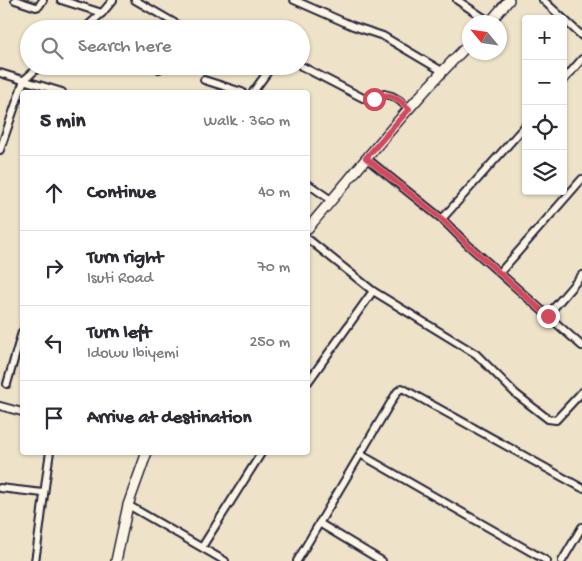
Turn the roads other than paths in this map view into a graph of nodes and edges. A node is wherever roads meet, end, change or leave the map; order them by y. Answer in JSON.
{"nodes":[{"id":1,"x":15,"y":0,"type":"edge"},
{"id":2,"x":43,"y":0,"type":"edge"},
{"id":3,"x":61,"y":0,"type":"edge"},
{"id":4,"x":113,"y":0,"type":"edge"},
{"id":5,"x":135,"y":0,"type":"edge"},
{"id":6,"x":294,"y":0,"type":"edge"},
{"id":7,"x":457,"y":0,"type":"edge"},
{"id":8,"x":509,"y":0,"type":"edge"},
{"id":9,"x":543,"y":0,"type":"edge"},
{"id":10,"x":102,"y":13,"type":"junction"},
{"id":11,"x":480,"y":15,"type":"edge"},
{"id":12,"x":496,"y":15,"type":"edge"},
{"id":13,"x":94,"y":20,"type":"edge"},
{"id":14,"x":169,"y":20,"type":"edge"},
{"id":15,"x":582,"y":36,"type":"edge"},
{"id":16,"x":462,"y":51,"type":"edge"},
{"id":17,"x":582,"y":59,"type":"edge"},
{"id":18,"x":310,"y":71,"type":"edge"},
{"id":19,"x":442,"y":71,"type":"junction"},
{"id":20,"x":0,"y":73,"type":"edge"},
{"id":21,"x":30,"y":75,"type":"edge"},
{"id":22,"x":265,"y":75,"type":"edge"},
{"id":23,"x":567,"y":76,"type":"edge"},
{"id":24,"x":24,"y":80,"type":"junction"},
{"id":25,"x":204,"y":80,"type":"dead end"},
{"id":26,"x":21,"y":90,"type":"edge"},
{"id":27,"x":56,"y":90,"type":"edge"},
{"id":28,"x":236,"y":90,"type":"edge"},
{"id":29,"x":254,"y":90,"type":"edge"},
{"id":30,"x":20,"y":92,"type":"edge"},
{"id":31,"x":409,"y":109,"type":"junction"},
{"id":32,"x":522,"y":129,"type":"edge"},
{"id":33,"x":0,"y":150,"type":"edge"},
{"id":34,"x":366,"y":158,"type":"junction"},
{"id":35,"x":582,"y":179,"type":"edge"},
{"id":36,"x":310,"y":185,"type":"edge"},
{"id":37,"x":331,"y":200,"type":"junction"},
{"id":38,"x":442,"y":219,"type":"junction"},
{"id":39,"x":310,"y":226,"type":"edge"},
{"id":40,"x":310,"y":241,"type":"edge"},
{"id":41,"x":503,"y":269,"type":"dead end"},
{"id":42,"x":582,"y":275,"type":"edge"},
{"id":43,"x":372,"y":291,"type":"junction"},
{"id":44,"x":548,"y":316,"type":"junction"},
{"id":45,"x":20,"y":342,"type":"edge"},
{"id":46,"x":582,"y":346,"type":"edge"},
{"id":47,"x":310,"y":379,"type":"edge"},
{"id":48,"x":7,"y":384,"type":"dead end"},
{"id":49,"x":582,"y":392,"type":"edge"},
{"id":50,"x":0,"y":406,"type":"edge"},
{"id":51,"x":20,"y":411,"type":"edge"},
{"id":52,"x":360,"y":454,"type":"junction"},
{"id":53,"x":49,"y":455,"type":"edge"},
{"id":54,"x":146,"y":455,"type":"edge"},
{"id":55,"x":260,"y":455,"type":"edge"},
{"id":56,"x":0,"y":488,"type":"edge"},
{"id":57,"x":582,"y":488,"type":"edge"},
{"id":58,"x":43,"y":493,"type":"junction"},
{"id":59,"x":128,"y":505,"type":"junction"},
{"id":60,"x":319,"y":523,"type":"junction"},
{"id":61,"x":582,"y":527,"type":"edge"},
{"id":62,"x":202,"y":547,"type":"junction"},
{"id":63,"x":35,"y":561,"type":"edge"},
{"id":64,"x":116,"y":561,"type":"edge"},
{"id":65,"x":224,"y":561,"type":"edge"},
{"id":66,"x":297,"y":561,"type":"edge"},
{"id":67,"x":382,"y":561,"type":"edge"},
{"id":68,"x":547,"y":561,"type":"edge"},
{"id":69,"x":562,"y":561,"type":"edge"}],
"edges":[{"from":1,"to":2,"type":"street"},
{"from":3,"to":10,"type":"street"},
{"from":4,"to":10,"type":"street"},
{"from":5,"to":14,"type":"street"},
{"from":6,"to":19,"type":"street"},
{"from":7,"to":11,"type":"street"},
{"from":8,"to":12,"type":"street"},
{"from":9,"to":15,"type":"street"},
{"from":10,"to":13,"type":"street"},
{"from":16,"to":19,"type":"street"},
{"from":17,"to":23,"type":"street"},
{"from":18,"to":31,"type":"street"},
{"from":19,"to":31,"type":"street"},
{"from":20,"to":24,"type":"street"},
{"from":21,"to":24,"type":"street"},
{"from":22,"to":29,"type":"street"},
{"from":24,"to":26,"type":"street"},
{"from":24,"to":27,"type":"street"},
{"from":25,"to":28,"type":"street"},
{"from":30,"to":33,"type":"street"},
{"from":31,"to":34,"type":"street"},
{"from":32,"to":38,"type":"street"},
{"from":34,"to":37,"type":"street"},
{"from":34,"to":38,"type":"street"},
{"from":35,"to":41,"type":"street"},
{"from":36,"to":37,"type":"street"},
{"from":37,"to":39,"type":"street"},
{"from":38,"to":44,"type":"street"},
{"from":40,"to":43,"type":"street"},
{"from":42,"to":44,"type":"street"},
{"from":43,"to":47,"type":"street"},
{"from":43,"to":49,"type":"street"},
{"from":44,"to":46,"type":"street"},
{"from":45,"to":48,"type":"street"},
{"from":50,"to":51,"type":"street"},
{"from":52,"to":57,"type":"street"},
{"from":52,"to":60,"type":"street"},
{"from":52,"to":68,"type":"street"},
{"from":53,"to":58,"type":"street"},
{"from":54,"to":59,"type":"street"},
{"from":55,"to":62,"type":"street"},
{"from":56,"to":58,"type":"street"},
{"from":58,"to":63,"type":"street"},
{"from":59,"to":62,"type":"street"},
{"from":59,"to":64,"type":"street"},
{"from":60,"to":66,"type":"street"},
{"from":60,"to":67,"type":"street"},
{"from":61,"to":69,"type":"street"},
{"from":62,"to":65,"type":"street"}]}
